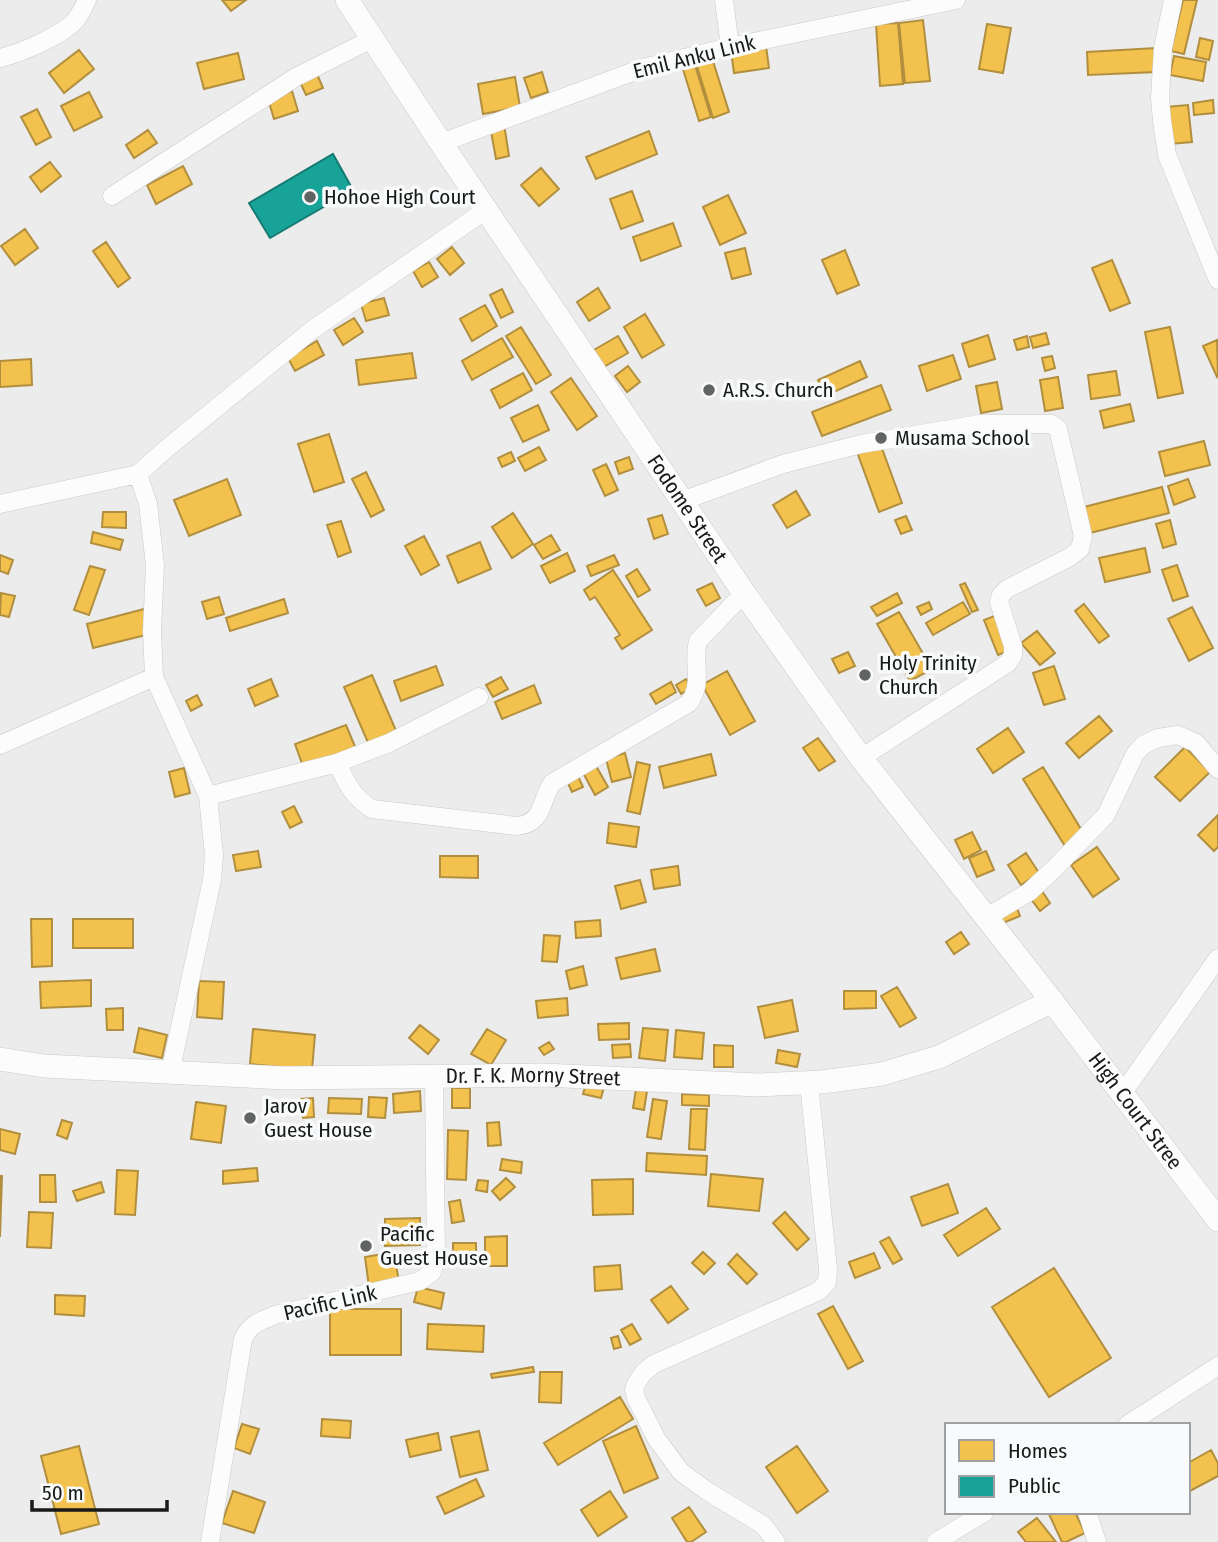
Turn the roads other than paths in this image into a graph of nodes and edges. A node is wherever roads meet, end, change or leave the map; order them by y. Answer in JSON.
{"nodes":[{"id":1,"x":87,"y":0,"type":"edge"},
{"id":2,"x":347,"y":0,"type":"edge"},
{"id":3,"x":724,"y":0,"type":"edge"},
{"id":4,"x":956,"y":0,"type":"edge"},
{"id":5,"x":1173,"y":0,"type":"edge"},
{"id":6,"x":915,"y":4,"type":"edge"},
{"id":7,"x":372,"y":39,"type":"junction"},
{"id":8,"x":730,"y":47,"type":"junction"},
{"id":9,"x":0,"y":58,"type":"edge"},
{"id":10,"x":441,"y":143,"type":"junction"},
{"id":11,"x":112,"y":196,"type":"dead end"},
{"id":12,"x":486,"y":210,"type":"junction"},
{"id":13,"x":1218,"y":280,"type":"edge"},
{"id":14,"x":138,"y":474,"type":"junction"},
{"id":15,"x":682,"y":501,"type":"junction"},
{"id":16,"x":0,"y":504,"type":"edge"},
{"id":17,"x":744,"y":593,"type":"junction"},
{"id":18,"x":154,"y":677,"type":"junction"},
{"id":19,"x":479,"y":696,"type":"dead end"},
{"id":20,"x":0,"y":745,"type":"edge"},
{"id":21,"x":861,"y":758,"type":"junction"},
{"id":22,"x":337,"y":763,"type":"junction"},
{"id":23,"x":1218,"y":769,"type":"edge"},
{"id":24,"x":208,"y":796,"type":"junction"},
{"id":25,"x":987,"y":917,"type":"junction"},
{"id":26,"x":1218,"y":958,"type":"edge"},
{"id":27,"x":1052,"y":1001,"type":"junction"},
{"id":28,"x":0,"y":1059,"type":"edge"},
{"id":29,"x":170,"y":1073,"type":"junction"},
{"id":30,"x":434,"y":1076,"type":"junction"},
{"id":31,"x":810,"y":1083,"type":"junction"},
{"id":32,"x":1122,"y":1094,"type":"junction"},
{"id":33,"x":1218,"y":1220,"type":"edge"},
{"id":34,"x":1218,"y":1366,"type":"edge"},
{"id":35,"x":1130,"y":1423,"type":"edge"},
{"id":36,"x":982,"y":1514,"type":"edge"},
{"id":37,"x":1088,"y":1514,"type":"edge"},
{"id":38,"x":210,"y":1542,"type":"edge"},
{"id":39,"x":776,"y":1542,"type":"edge"},
{"id":40,"x":936,"y":1542,"type":"edge"},
{"id":41,"x":1097,"y":1542,"type":"edge"}],
"edges":[{"from":1,"to":9,"type":"street"},
{"from":2,"to":7,"type":"street","name":"Fodome Street"},
{"from":3,"to":8,"type":"street"},
{"from":4,"to":6,"type":"street","name":"Emil Anku Link"},
{"from":5,"to":13,"type":"street"},
{"from":6,"to":8,"type":"street","name":"Emil Anku Link"},
{"from":7,"to":10,"type":"street","name":"Fodome Street"},
{"from":7,"to":11,"type":"street"},
{"from":8,"to":10,"type":"street","name":"Emil Anku Link"},
{"from":10,"to":12,"type":"street","name":"Fodome Street"},
{"from":12,"to":14,"type":"street"},
{"from":12,"to":15,"type":"street","name":"Fodome Street"},
{"from":14,"to":16,"type":"street"},
{"from":14,"to":18,"type":"street"},
{"from":15,"to":17,"type":"street","name":"Fodome Street"},
{"from":15,"to":21,"type":"street"},
{"from":17,"to":21,"type":"street","name":"Fodome Street"},
{"from":17,"to":22,"type":"street"},
{"from":18,"to":20,"type":"street"},
{"from":18,"to":24,"type":"street"},
{"from":19,"to":22,"type":"street"},
{"from":21,"to":25,"type":"street","name":"Fodome Street"},
{"from":22,"to":24,"type":"street"},
{"from":23,"to":25,"type":"street"},
{"from":24,"to":29,"type":"street"},
{"from":25,"to":27,"type":"street","name":"Fodome Street"},
{"from":26,"to":32,"type":"street"},
{"from":27,"to":31,"type":"street","name":"Dr. F. K. Morny Street"},
{"from":27,"to":32,"type":"street","name":"High Court Stree"},
{"from":28,"to":29,"type":"street","name":"Dr. F. K. Morny Street"},
{"from":29,"to":30,"type":"street","name":"Dr. F. K. Morny Street"},
{"from":30,"to":31,"type":"street","name":"Dr. F. K. Morny Street"},
{"from":30,"to":38,"type":"street","name":"Pacific Link"},
{"from":31,"to":39,"type":"street"},
{"from":32,"to":33,"type":"street","name":"High Court Stree"},
{"from":34,"to":35,"type":"street"},
{"from":36,"to":40,"type":"street"},
{"from":37,"to":41,"type":"street"}]}
